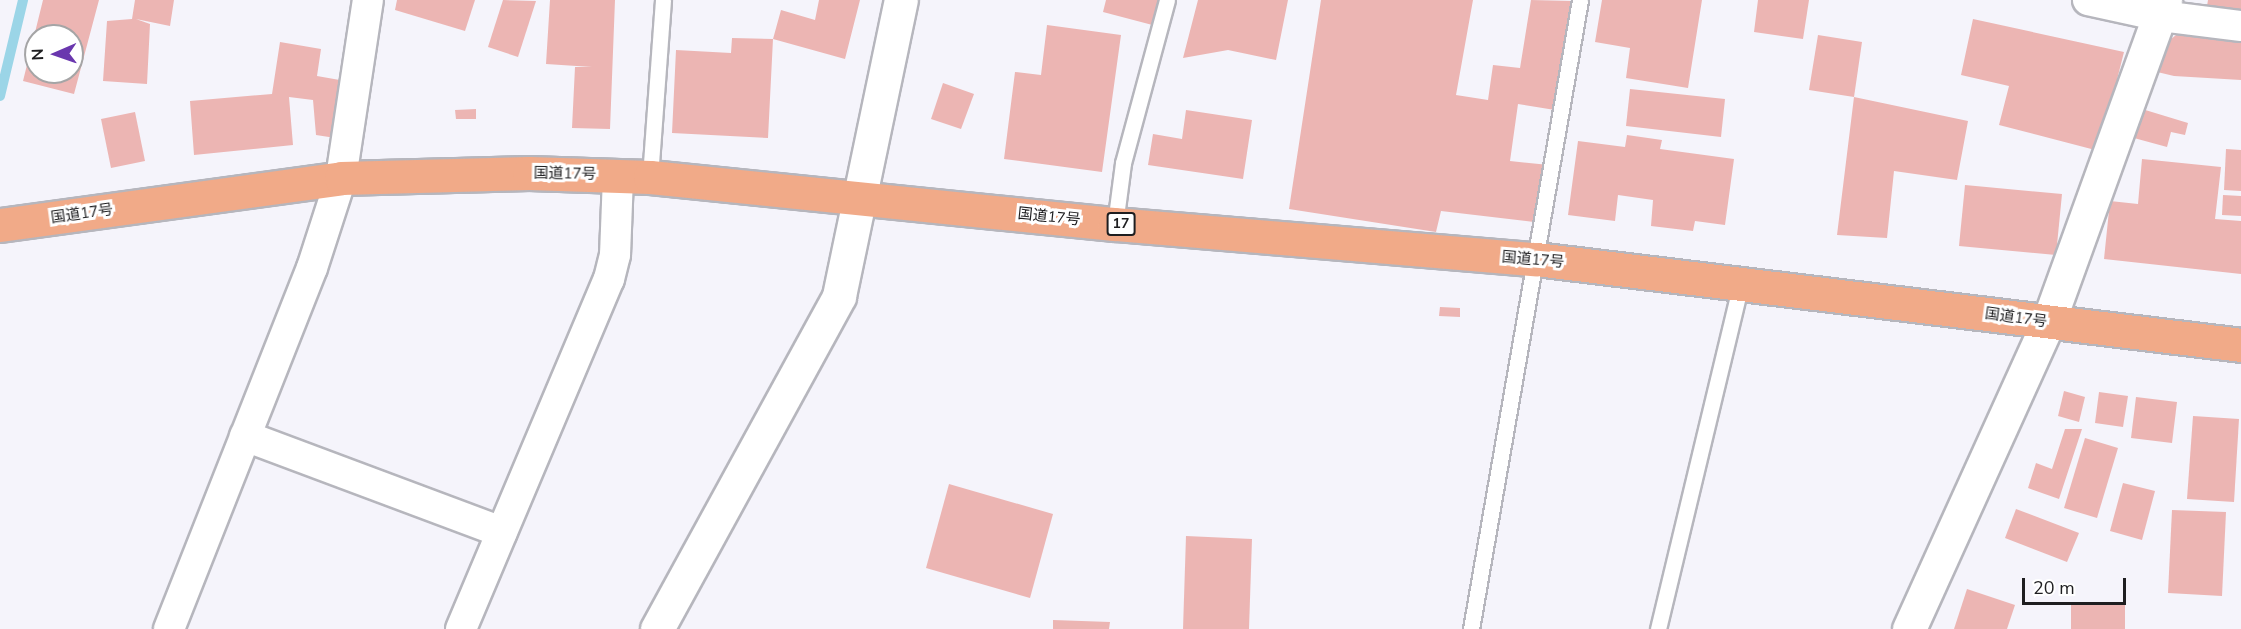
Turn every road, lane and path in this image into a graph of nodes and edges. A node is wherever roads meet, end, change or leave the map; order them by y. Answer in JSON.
{"nodes":[{"id":1,"x":368,"y":0,"type":"edge"},
{"id":2,"x":663,"y":0,"type":"edge"},
{"id":3,"x":901,"y":0,"type":"edge"},
{"id":4,"x":1167,"y":0,"type":"edge"},
{"id":5,"x":1580,"y":0,"type":"edge"},
{"id":6,"x":2088,"y":0,"type":"edge"},
{"id":7,"x":2163,"y":8,"type":"edge"},
{"id":8,"x":2241,"y":26,"type":"edge"},
{"id":9,"x":634,"y":176,"type":"junction"},
{"id":10,"x":342,"y":178,"type":"junction"},
{"id":11,"x":861,"y":198,"type":"junction"},
{"id":12,"x":1115,"y":224,"type":"junction"},
{"id":13,"x":0,"y":225,"type":"edge"},
{"id":14,"x":1536,"y":259,"type":"junction"},
{"id":15,"x":1741,"y":282,"type":"junction"},
{"id":16,"x":2048,"y":323,"type":"junction"},
{"id":17,"x":2241,"y":345,"type":"edge"},
{"id":18,"x":245,"y":436,"type":"junction"},
{"id":19,"x":502,"y":532,"type":"junction"},
{"id":20,"x":169,"y":629,"type":"edge"},
{"id":21,"x":461,"y":629,"type":"edge"},
{"id":22,"x":657,"y":629,"type":"edge"},
{"id":23,"x":1471,"y":629,"type":"edge"},
{"id":24,"x":1658,"y":629,"type":"edge"},
{"id":25,"x":1909,"y":629,"type":"edge"}],
"edges":[{"from":1,"to":10,"type":"street"},
{"from":2,"to":9,"type":"lane"},
{"from":3,"to":11,"type":"street"},
{"from":4,"to":12,"type":"lane"},
{"from":5,"to":14,"type":"lane"},
{"from":6,"to":7,"type":"street"},
{"from":7,"to":8,"type":"street"},
{"from":7,"to":16,"type":"street"},
{"from":9,"to":10,"type":"highway","name":"国道17号","number":"17"},
{"from":9,"to":11,"type":"highway","name":"国道17号","number":"17"},
{"from":9,"to":19,"type":"street"},
{"from":10,"to":13,"type":"highway","name":"国道17号","number":"17"},
{"from":10,"to":18,"type":"street"},
{"from":11,"to":12,"type":"highway","name":"国道17号","number":"17"},
{"from":11,"to":22,"type":"street"},
{"from":12,"to":14,"type":"highway","name":"国道17号","number":"17"},
{"from":14,"to":15,"type":"highway","name":"国道17号","number":"17"},
{"from":14,"to":23,"type":"lane"},
{"from":15,"to":16,"type":"highway","name":"国道17号","number":"17"},
{"from":15,"to":24,"type":"lane"},
{"from":16,"to":17,"type":"highway","name":"国道17号","number":"17"},
{"from":16,"to":25,"type":"street"},
{"from":18,"to":19,"type":"street"},
{"from":18,"to":20,"type":"street"},
{"from":19,"to":21,"type":"street"}]}
